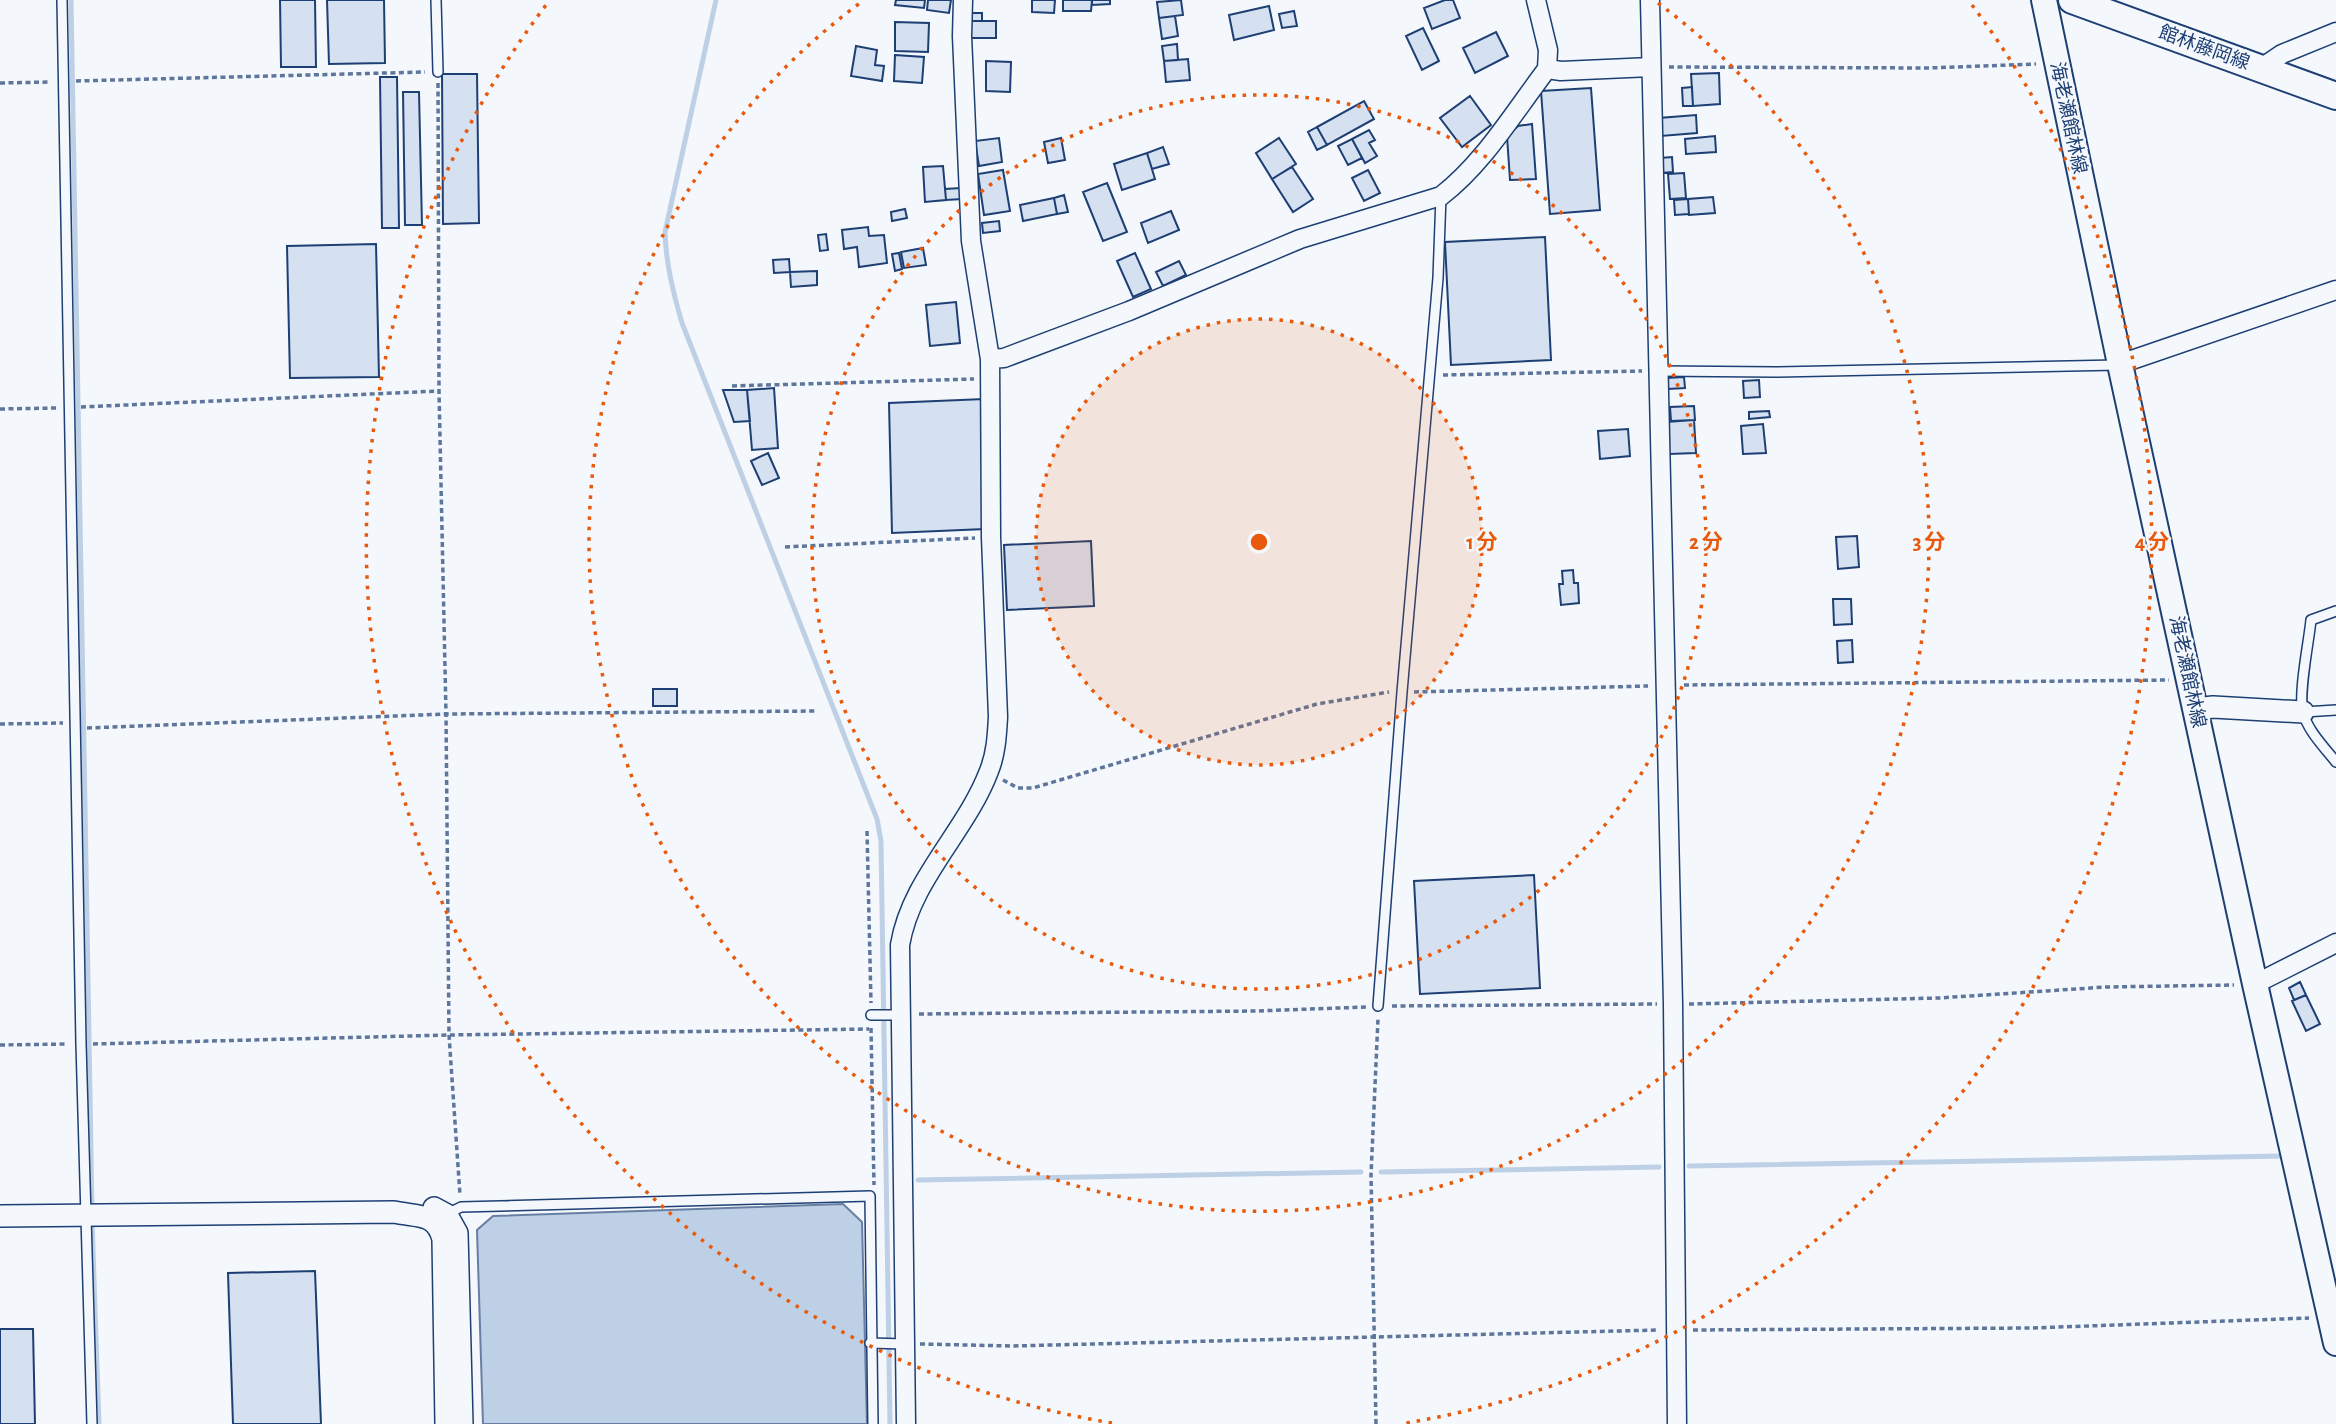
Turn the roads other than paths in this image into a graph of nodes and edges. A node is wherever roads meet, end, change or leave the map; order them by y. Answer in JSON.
{"nodes":[{"id":1,"x":62,"y":0,"type":"edge"},
{"id":2,"x":436,"y":0,"type":"edge"},
{"id":3,"x":963,"y":0,"type":"edge"},
{"id":4,"x":1536,"y":0,"type":"edge"},
{"id":5,"x":1650,"y":0,"type":"edge"},
{"id":6,"x":2044,"y":0,"type":"edge"},
{"id":7,"x":2072,"y":0,"type":"edge"},
{"id":8,"x":2336,"y":32,"type":"edge"},
{"id":9,"x":1651,"y":67,"type":"junction"},
{"id":10,"x":1547,"y":69,"type":"junction"},
{"id":11,"x":2260,"y":69,"type":"junction"},
{"id":12,"x":438,"y":72,"type":"road end"},
{"id":13,"x":2336,"y":96,"type":"edge"},
{"id":14,"x":1441,"y":196,"type":"junction"},
{"id":15,"x":2336,"y":290,"type":"edge"},
{"id":16,"x":990,"y":359,"type":"junction"},
{"id":17,"x":2120,"y":365,"type":"junction"},
{"id":18,"x":1658,"y":371,"type":"junction"},
{"id":19,"x":2336,"y":611,"type":"edge"},
{"id":20,"x":2196,"y":709,"type":"junction"},
{"id":21,"x":2336,"y":710,"type":"edge"},
{"id":22,"x":2302,"y":712,"type":"junction"},
{"id":23,"x":2336,"y":762,"type":"edge"},
{"id":24,"x":2336,"y":943,"type":"edge"},
{"id":25,"x":2255,"y":984,"type":"junction"},
{"id":26,"x":1378,"y":1006,"type":"road end"},
{"id":27,"x":897,"y":1014,"type":"junction"},
{"id":28,"x":874,"y":1015,"type":"road end"},
{"id":29,"x":454,"y":1211,"type":"junction"},
{"id":30,"x":394,"y":1212,"type":"junction"},
{"id":31,"x":88,"y":1214,"type":"junction"},
{"id":32,"x":0,"y":1216,"type":"edge"},
{"id":33,"x":873,"y":1343,"type":"junction"},
{"id":34,"x":2336,"y":1343,"type":"edge"},
{"id":35,"x":900,"y":1344,"type":"junction"},
{"id":36,"x":92,"y":1424,"type":"edge"},
{"id":37,"x":446,"y":1424,"type":"edge"},
{"id":38,"x":461,"y":1424,"type":"edge"},
{"id":39,"x":873,"y":1424,"type":"edge"},
{"id":40,"x":906,"y":1424,"type":"edge"},
{"id":41,"x":1677,"y":1424,"type":"edge"}],
"edges":[{"from":1,"to":31,"type":"lane"},
{"from":2,"to":12,"type":"lane"},
{"from":3,"to":16,"type":"street"},
{"from":4,"to":10,"type":"street"},
{"from":5,"to":9,"type":"street"},
{"from":6,"to":17,"type":"main road","name":"海老瀬館林線"},
{"from":7,"to":11,"type":"main road","name":"館林藤岡線"},
{"from":8,"to":11,"type":"street"},
{"from":9,"to":10,"type":"street"},
{"from":9,"to":18,"type":"street"},
{"from":10,"to":14,"type":"street"},
{"from":11,"to":13,"type":"main road","name":"館林藤岡線"},
{"from":14,"to":16,"type":"street"},
{"from":14,"to":26,"type":"lane"},
{"from":15,"to":17,"type":"street"},
{"from":16,"to":27,"type":"street"},
{"from":17,"to":18,"type":"lane"},
{"from":17,"to":20,"type":"main road","name":"海老瀬館林線"},
{"from":18,"to":41,"type":"street"},
{"from":19,"to":22,"type":"lane"},
{"from":20,"to":22,"type":"street"},
{"from":20,"to":25,"type":"main road","name":"海老瀬館林線"},
{"from":21,"to":22,"type":"lane"},
{"from":22,"to":23,"type":"lane"},
{"from":24,"to":25,"type":"street"},
{"from":25,"to":34,"type":"main road","name":"海老瀬館林線"},
{"from":27,"to":28,"type":"lane"},
{"from":27,"to":35,"type":"street"},
{"from":29,"to":30,"type":"street"},
{"from":29,"to":33,"type":"lane"},
{"from":29,"to":38,"type":"street"},
{"from":30,"to":31,"type":"street"},
{"from":30,"to":37,"type":"street"},
{"from":31,"to":32,"type":"street"},
{"from":31,"to":36,"type":"lane"},
{"from":33,"to":35,"type":"lane"},
{"from":33,"to":39,"type":"lane"},
{"from":35,"to":40,"type":"street"}]}
